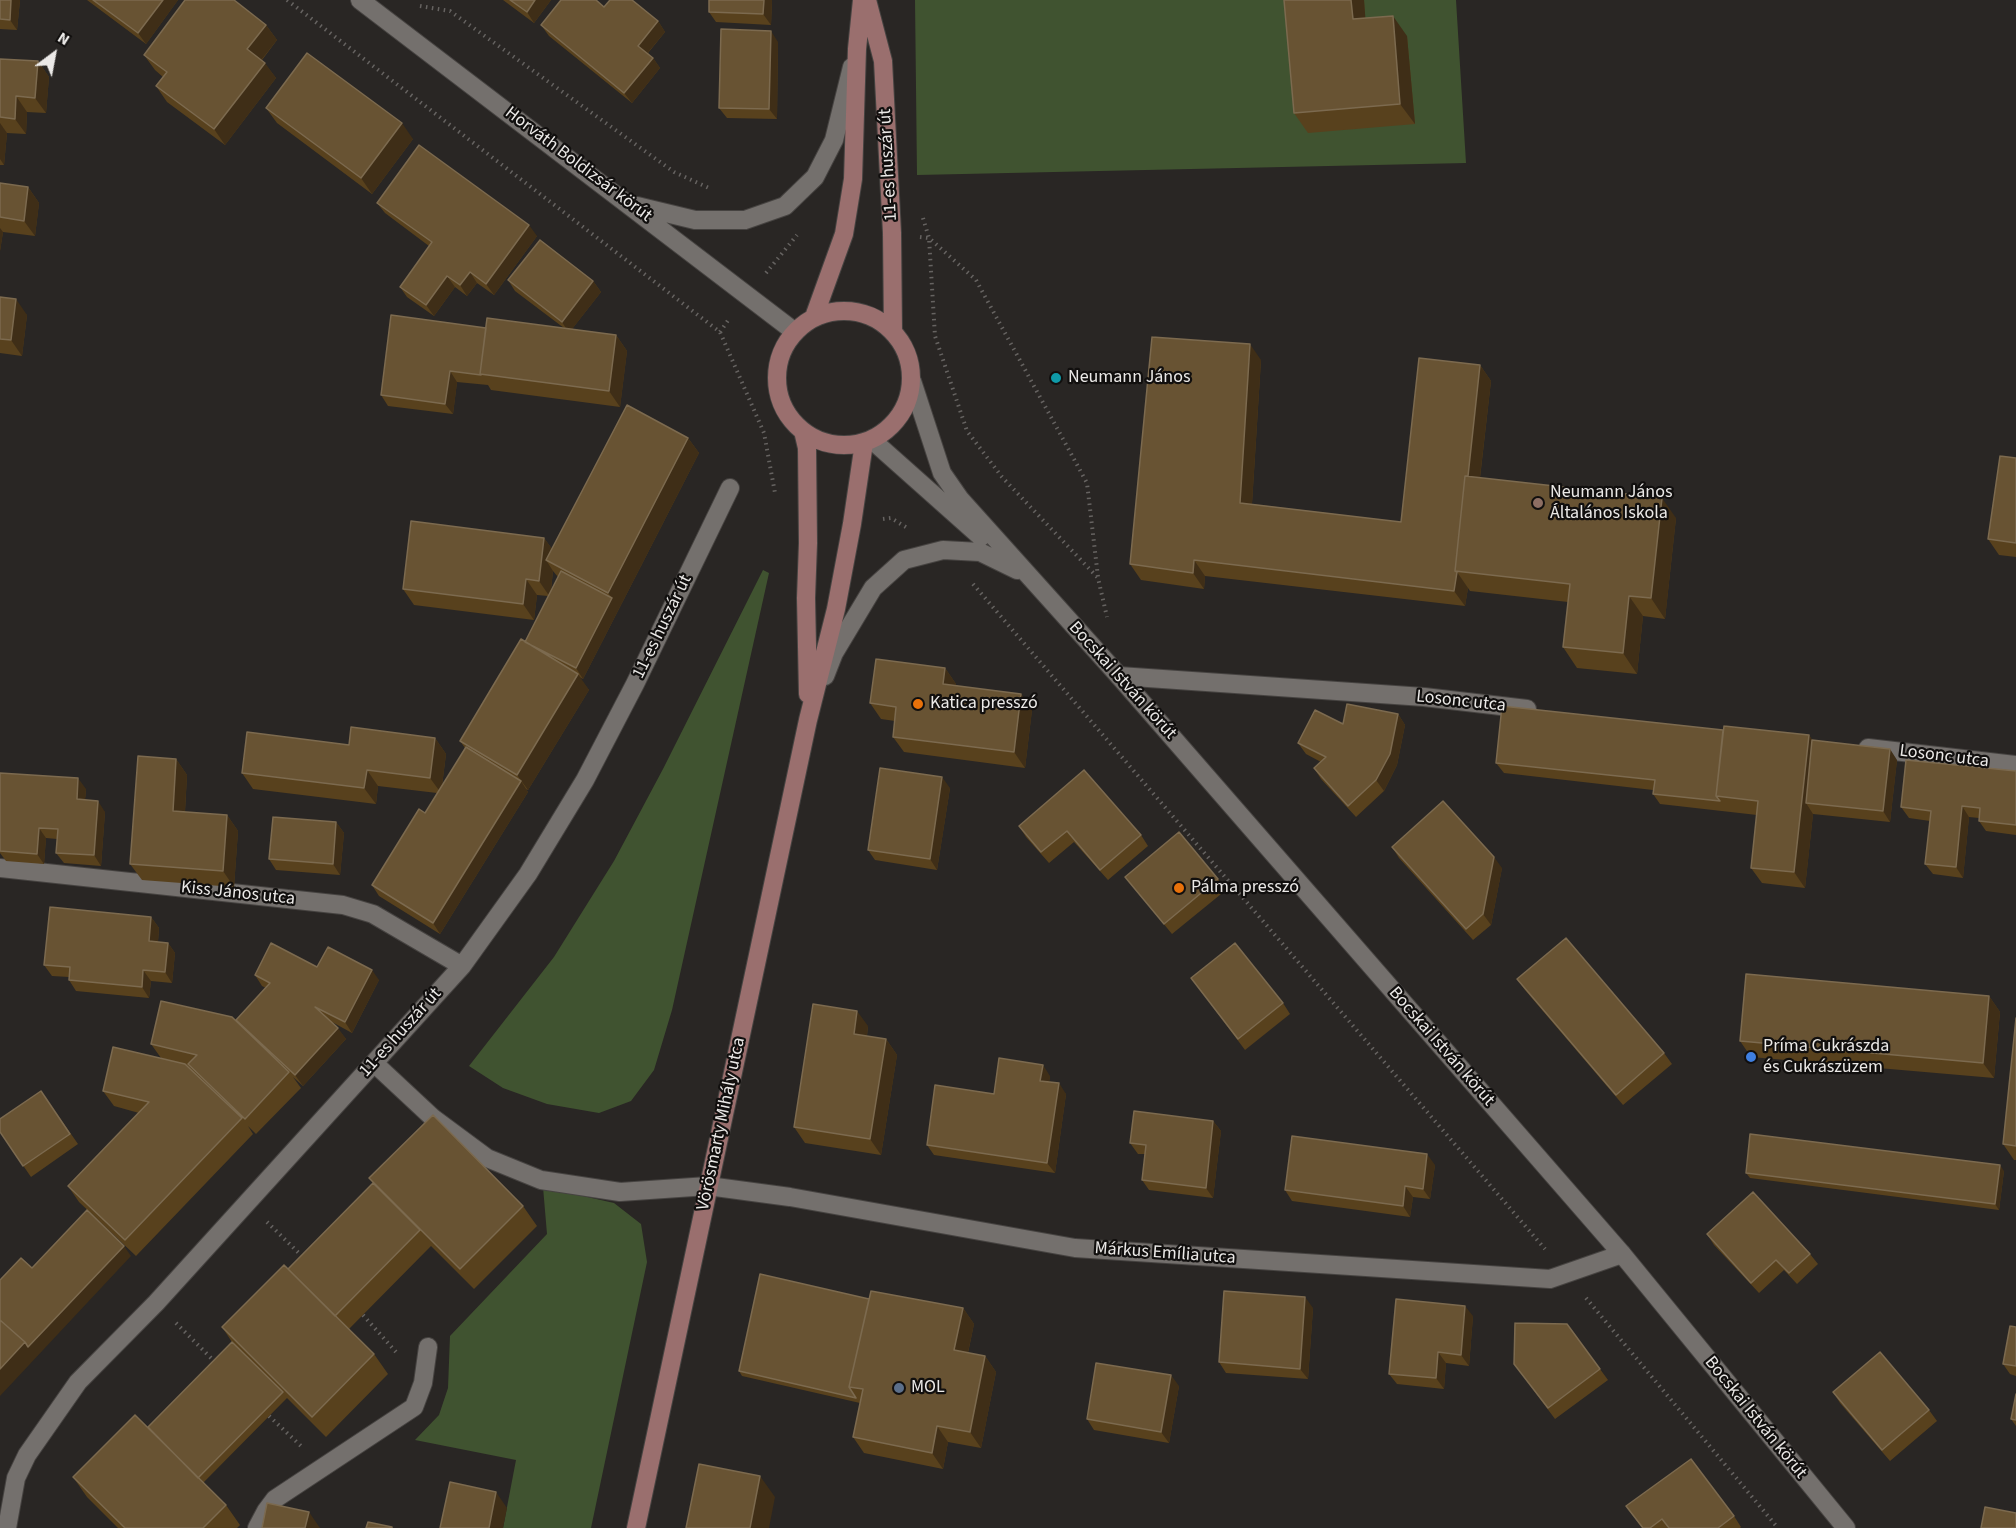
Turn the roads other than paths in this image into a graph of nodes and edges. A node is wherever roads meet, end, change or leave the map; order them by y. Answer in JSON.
{"nodes":[{"id":1,"x":360,"y":0,"type":"edge"},
{"id":2,"x":862,"y":0,"type":"edge"},
{"id":3,"x":867,"y":0,"type":"edge"},
{"id":4,"x":857,"y":49,"type":"junction"},
{"id":5,"x":629,"y":204,"type":"junction"},
{"id":6,"x":814,"y":318,"type":"junction"},
{"id":7,"x":795,"y":332,"type":"junction"},
{"id":8,"x":893,"y":332,"type":"junction"},
{"id":9,"x":912,"y":381,"type":"junction"},
{"id":10,"x":802,"y":431,"type":"junction"},
{"id":11,"x":868,"y":441,"type":"junction"},
{"id":12,"x":730,"y":488,"type":"dead end"},
{"id":13,"x":1026,"y":574,"type":"junction"},
{"id":14,"x":1119,"y":676,"type":"junction"},
{"id":15,"x":1542,"y":711,"type":"edge"},
{"id":16,"x":808,"y":720,"type":"junction"},
{"id":17,"x":1850,"y":746,"type":"edge"},
{"id":18,"x":2016,"y":765,"type":"edge"},
{"id":19,"x":0,"y":868,"type":"edge"},
{"id":20,"x":462,"y":966,"type":"junction"},
{"id":21,"x":374,"y":1063,"type":"junction"},
{"id":22,"x":708,"y":1186,"type":"junction"},
{"id":23,"x":1622,"y":1254,"type":"junction"},
{"id":24,"x":428,"y":1347,"type":"dead end"},
{"id":25,"x":7,"y":1528,"type":"edge"},
{"id":26,"x":257,"y":1528,"type":"edge"},
{"id":27,"x":636,"y":1528,"type":"edge"},
{"id":28,"x":1846,"y":1528,"type":"edge"}],
"edges":[{"from":1,"to":5,"type":"street","name":"Horváth Boldizsár körút"},
{"from":2,"to":4,"type":"main road","name":"11-es huszár út"},
{"from":3,"to":8,"type":"main road","name":"11-es huszár út"},
{"from":4,"to":5,"type":"street"},
{"from":4,"to":6,"type":"main road","name":"11-es huszár út"},
{"from":5,"to":7,"type":"street","name":"Horváth Boldizsár körút"},
{"from":6,"to":7,"type":"main road"},
{"from":6,"to":8,"type":"main road"},
{"from":7,"to":10,"type":"main road"},
{"from":8,"to":9,"type":"main road"},
{"from":9,"to":11,"type":"main road"},
{"from":9,"to":13,"type":"street","name":"Bocskai István körút"},
{"from":10,"to":11,"type":"main road"},
{"from":10,"to":16,"type":"main road"},
{"from":11,"to":13,"type":"street","name":"Bocskai István körút"},
{"from":11,"to":16,"type":"main road"},
{"from":12,"to":20,"type":"street","name":"11-es huszár út"},
{"from":13,"to":14,"type":"street","name":"Bocskai István körút"},
{"from":13,"to":16,"type":"street"},
{"from":14,"to":15,"type":"street","name":"Losonc utca"},
{"from":14,"to":23,"type":"street","name":"Bocskai István körút"},
{"from":16,"to":22,"type":"main road","name":"Vörösmarty Mihály utca"},
{"from":17,"to":18,"type":"street","name":"Losonc utca"},
{"from":19,"to":20,"type":"street","name":"Kiss János utca"},
{"from":20,"to":21,"type":"street","name":"11-es huszár út"},
{"from":21,"to":22,"type":"street","name":"Márkus Emília utca"},
{"from":21,"to":25,"type":"street","name":"11-es huszár út"},
{"from":22,"to":23,"type":"street","name":"Márkus Emília utca"},
{"from":22,"to":27,"type":"main road","name":"Vörösmarty Mihály utca"},
{"from":23,"to":28,"type":"street","name":"Bocskai István körút"},
{"from":24,"to":26,"type":"street"}]}
